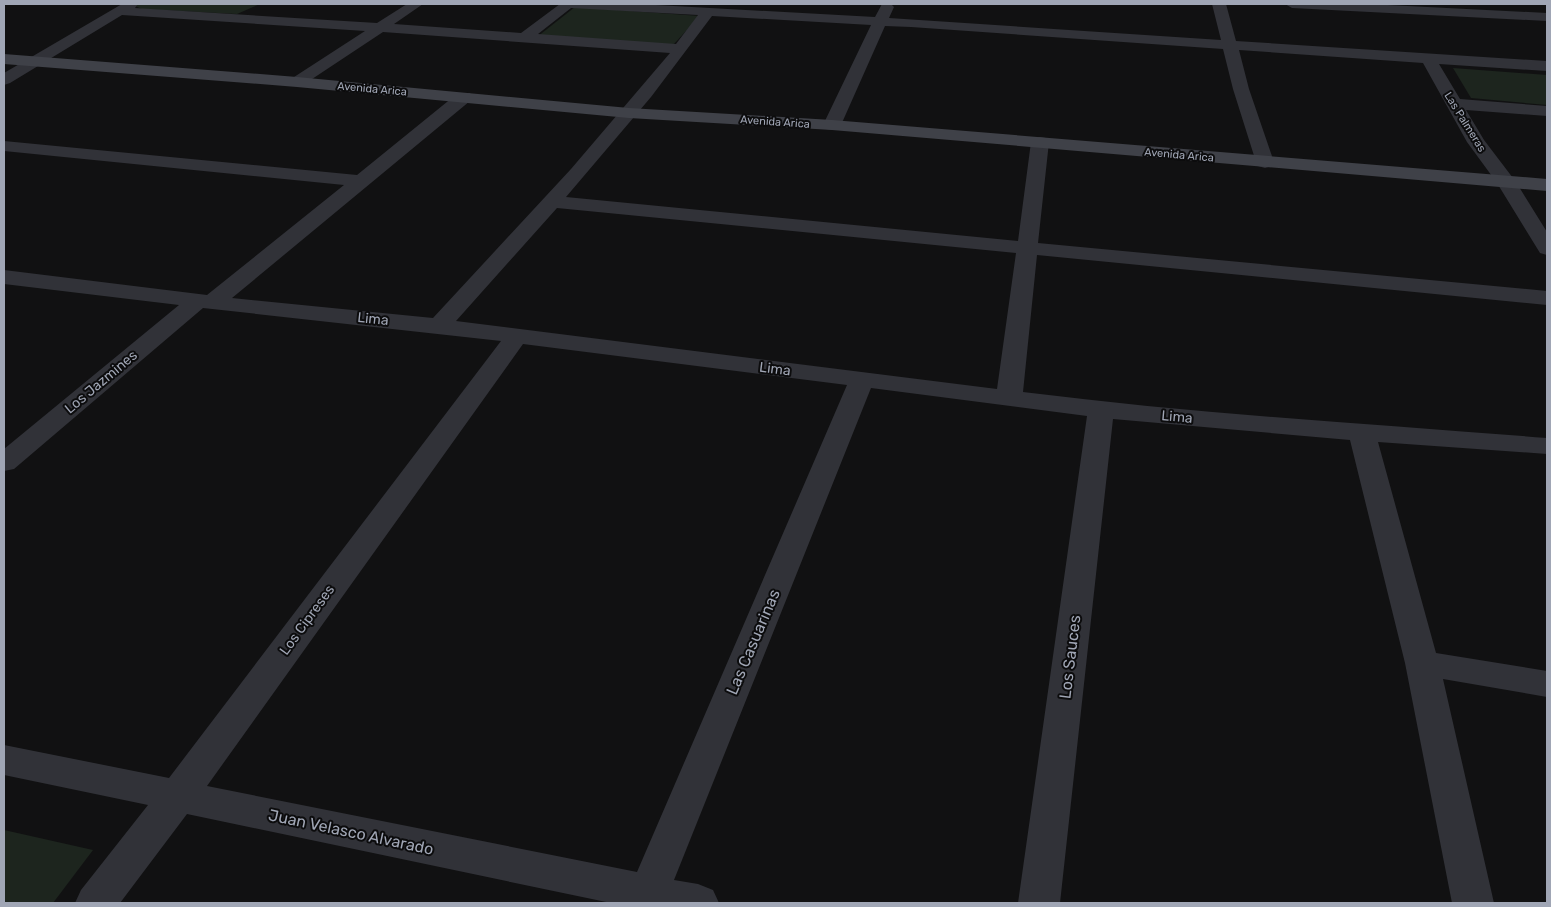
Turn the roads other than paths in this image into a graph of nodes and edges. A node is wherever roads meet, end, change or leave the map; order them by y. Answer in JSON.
{"nodes":[{"id":1,"x":269,"y":4,"type":"edge"},
{"id":2,"x":416,"y":4,"type":"edge"},
{"id":3,"x":889,"y":4,"type":"edge"},
{"id":4,"x":1219,"y":4,"type":"edge"},
{"id":5,"x":1292,"y":4,"type":"edge"},
{"id":6,"x":125,"y":7,"type":"edge"},
{"id":7,"x":708,"y":12,"type":"junction"},
{"id":8,"x":1547,"y":17,"type":"edge"},
{"id":9,"x":243,"y":18,"type":"junction"},
{"id":10,"x":880,"y":22,"type":"junction"},
{"id":11,"x":379,"y":28,"type":"junction"},
{"id":12,"x":523,"y":39,"type":"junction"},
{"id":13,"x":1230,"y":44,"type":"junction"},
{"id":14,"x":680,"y":49,"type":"junction"},
{"id":15,"x":4,"y":59,"type":"edge"},
{"id":16,"x":1428,"y":59,"type":"junction"},
{"id":17,"x":35,"y":63,"type":"junction"},
{"id":18,"x":1547,"y":66,"type":"edge"},
{"id":19,"x":4,"y":80,"type":"edge"},
{"id":20,"x":297,"y":82,"type":"junction"},
{"id":21,"x":464,"y":97,"type":"junction"},
{"id":22,"x":1453,"y":104,"type":"junction"},
{"id":23,"x":1547,"y":111,"type":"edge"},
{"id":24,"x":629,"y":113,"type":"junction"},
{"id":25,"x":832,"y":126,"type":"junction"},
{"id":26,"x":1040,"y":142,"type":"junction"},
{"id":27,"x":4,"y":146,"type":"edge"},
{"id":28,"x":1264,"y":162,"type":"junction"},
{"id":29,"x":363,"y":181,"type":"junction"},
{"id":30,"x":1506,"y":182,"type":"junction"},
{"id":31,"x":1547,"y":185,"type":"edge"},
{"id":32,"x":552,"y":202,"type":"junction"},
{"id":33,"x":1027,"y":248,"type":"junction"},
{"id":34,"x":1547,"y":249,"type":"edge"},
{"id":35,"x":4,"y":277,"type":"edge"},
{"id":36,"x":1547,"y":298,"type":"edge"},
{"id":37,"x":206,"y":302,"type":"junction"},
{"id":38,"x":439,"y":326,"type":"junction"},
{"id":39,"x":517,"y":336,"type":"junction"},
{"id":40,"x":862,"y":380,"type":"junction"},
{"id":41,"x":1009,"y":398,"type":"junction"},
{"id":42,"x":1101,"y":410,"type":"junction"},
{"id":43,"x":1362,"y":433,"type":"junction"},
{"id":44,"x":1547,"y":446,"type":"edge"},
{"id":45,"x":4,"y":463,"type":"edge"},
{"id":46,"x":1422,"y":663,"type":"junction"},
{"id":47,"x":1547,"y":684,"type":"edge"},
{"id":48,"x":4,"y":760,"type":"edge"},
{"id":49,"x":178,"y":796,"type":"junction"},
{"id":50,"x":646,"y":898,"type":"edge"},
{"id":51,"x":96,"y":903,"type":"edge"},
{"id":52,"x":698,"y":903,"type":"edge"},
{"id":53,"x":1039,"y":903,"type":"edge"},
{"id":54,"x":1473,"y":903,"type":"edge"}],
"edges":[{"from":1,"to":9,"type":"street"},
{"from":2,"to":11,"type":"street"},
{"from":3,"to":10,"type":"street"},
{"from":4,"to":13,"type":"street"},
{"from":5,"to":8,"type":"street"},
{"from":6,"to":9,"type":"street"},
{"from":6,"to":17,"type":"street"},
{"from":7,"to":10,"type":"street"},
{"from":7,"to":12,"type":"street"},
{"from":7,"to":14,"type":"street"},
{"from":9,"to":11,"type":"street"},
{"from":10,"to":13,"type":"street"},
{"from":10,"to":25,"type":"street"},
{"from":11,"to":12,"type":"street"},
{"from":11,"to":20,"type":"street"},
{"from":12,"to":14,"type":"street"},
{"from":13,"to":16,"type":"street"},
{"from":13,"to":28,"type":"street"},
{"from":14,"to":24,"type":"street"},
{"from":15,"to":17,"type":"street","name":"Avenida Arica"},
{"from":16,"to":18,"type":"street"},
{"from":16,"to":22,"type":"street","name":"Las Palmeras"},
{"from":17,"to":19,"type":"street"},
{"from":17,"to":20,"type":"street","name":"Avenida Arica"},
{"from":20,"to":21,"type":"street","name":"Avenida Arica"},
{"from":21,"to":24,"type":"street","name":"Avenida Arica"},
{"from":21,"to":29,"type":"street","name":"Los Jazmines"},
{"from":22,"to":23,"type":"street"},
{"from":22,"to":30,"type":"street","name":"Las Palmeras"},
{"from":24,"to":25,"type":"street","name":"Avenida Arica"},
{"from":24,"to":32,"type":"street"},
{"from":25,"to":26,"type":"street","name":"Avenida Arica"},
{"from":26,"to":28,"type":"street","name":"Avenida Arica"},
{"from":26,"to":33,"type":"street"},
{"from":27,"to":29,"type":"street"},
{"from":28,"to":30,"type":"street","name":"Avenida Arica"},
{"from":29,"to":37,"type":"street","name":"Los Jazmines"},
{"from":30,"to":31,"type":"street","name":"Avenida Arica"},
{"from":30,"to":34,"type":"street","name":"Las Palmeras"},
{"from":32,"to":33,"type":"street"},
{"from":32,"to":38,"type":"street"},
{"from":33,"to":36,"type":"street"},
{"from":33,"to":41,"type":"street"},
{"from":35,"to":37,"type":"street","name":"Lima"},
{"from":37,"to":38,"type":"street","name":"Lima"},
{"from":37,"to":45,"type":"street","name":"Los Jazmines"},
{"from":38,"to":39,"type":"street","name":"Lima"},
{"from":39,"to":40,"type":"street","name":"Lima"},
{"from":39,"to":49,"type":"street","name":"Los Cipreses"},
{"from":40,"to":41,"type":"street","name":"Lima"},
{"from":40,"to":50,"type":"street","name":"Las Casuarinas"},
{"from":41,"to":42,"type":"street","name":"Lima"},
{"from":42,"to":43,"type":"street","name":"Lima"},
{"from":42,"to":53,"type":"street","name":"Los Sauces"},
{"from":43,"to":44,"type":"street","name":"Lima"},
{"from":43,"to":46,"type":"street"},
{"from":46,"to":47,"type":"street"},
{"from":46,"to":54,"type":"street"},
{"from":48,"to":49,"type":"street","name":"Juan Velasco Alvarado"},
{"from":49,"to":50,"type":"street","name":"Juan Velasco Alvarado"},
{"from":49,"to":51,"type":"street","name":"Los Cipreses"},
{"from":50,"to":52,"type":"street","name":"Juan Velasco Alvarado"}]}
